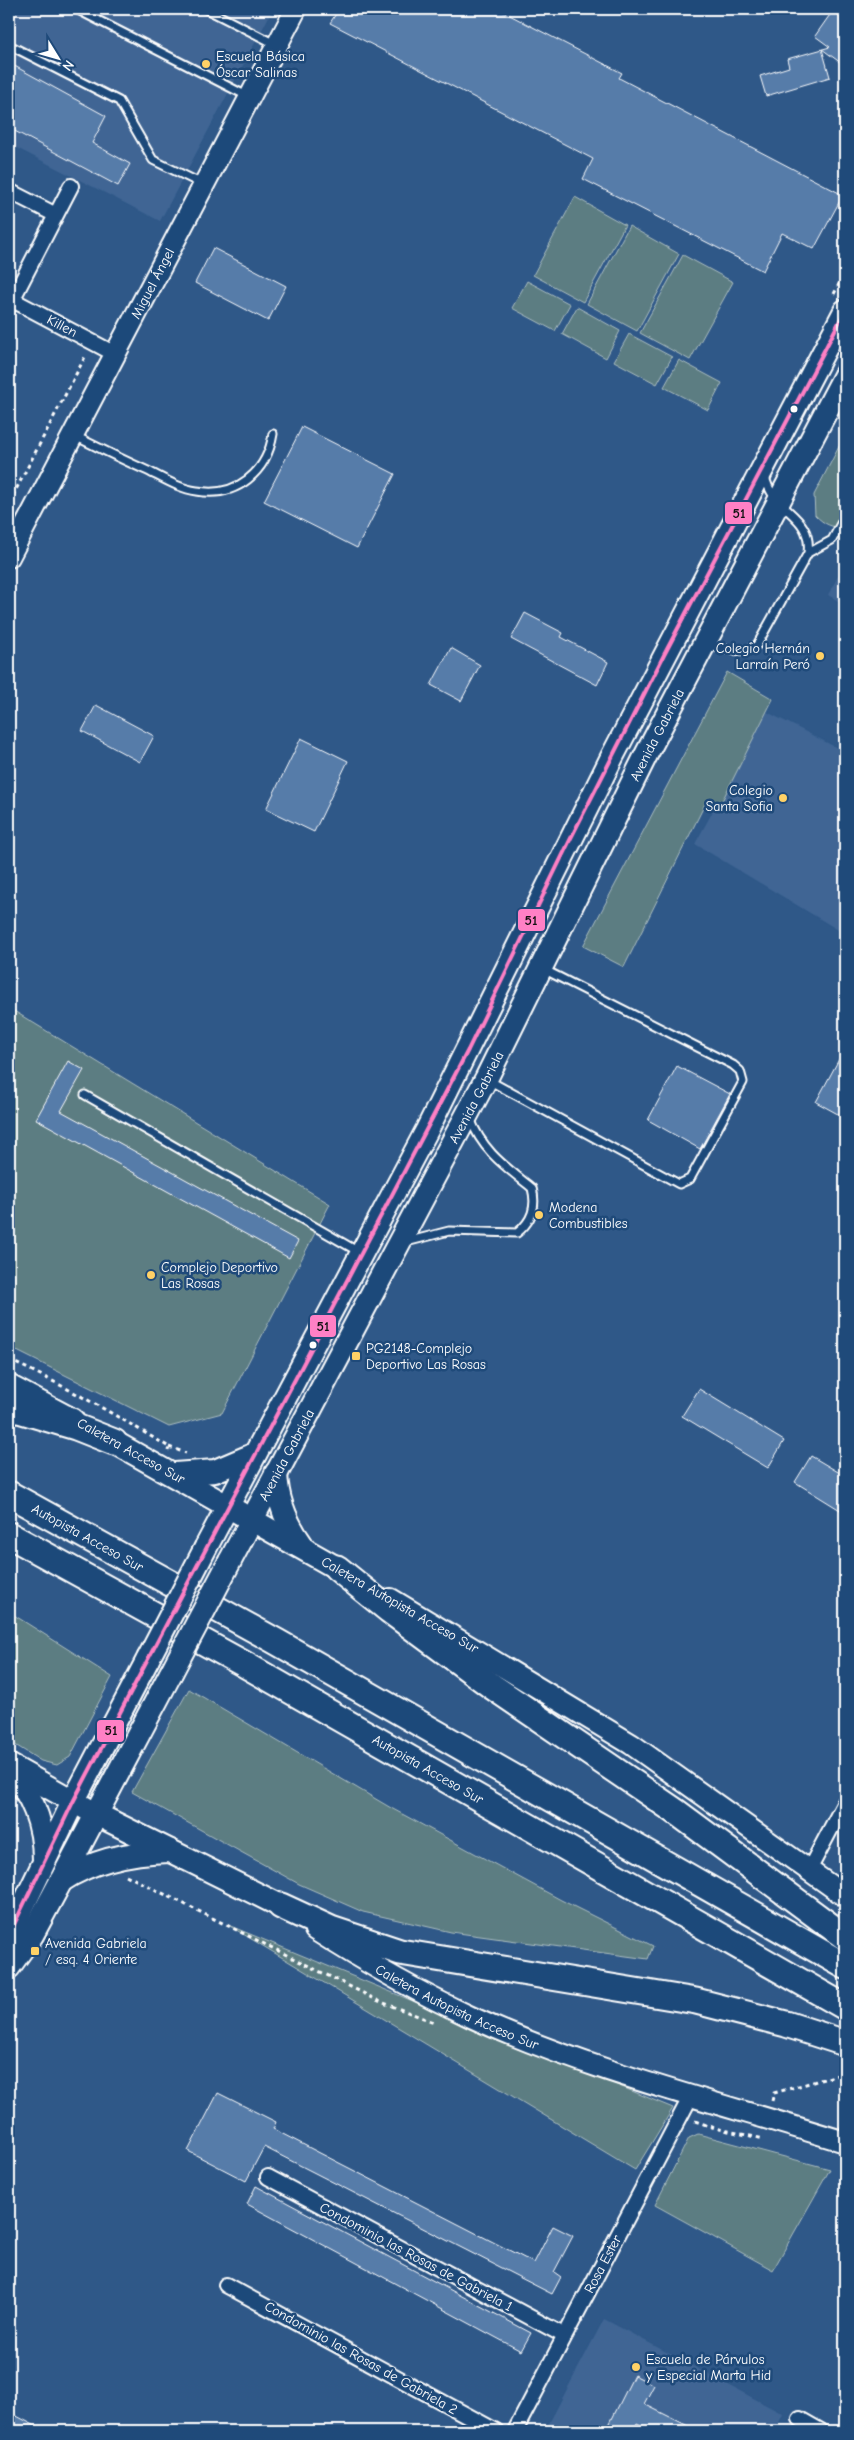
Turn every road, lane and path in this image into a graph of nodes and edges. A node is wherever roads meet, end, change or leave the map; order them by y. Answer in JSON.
{"nodes":[{"id":1,"x":76,"y":9,"type":"edge"},
{"id":2,"x":206,"y":9,"type":"edge"},
{"id":3,"x":296,"y":9,"type":"edge"},
{"id":4,"x":9,"y":45,"type":"edge"},
{"id":5,"x":277,"y":45,"type":"junction"},
{"id":6,"x":249,"y":97,"type":"junction"},
{"id":7,"x":203,"y":185,"type":"junction"},
{"id":8,"x":71,"y":186,"type":"dead end"},
{"id":9,"x":9,"y":191,"type":"edge"},
{"id":10,"x":56,"y":215,"type":"junction"},
{"id":11,"x":10,"y":301,"type":"edge"},
{"id":12,"x":845,"y":311,"type":"edge"},
{"id":13,"x":92,"y":342,"type":"junction"},
{"id":14,"x":115,"y":354,"type":"junction"},
{"id":15,"x":845,"y":375,"type":"edge"},
{"id":16,"x":273,"y":434,"type":"dead end"},
{"id":17,"x":72,"y":435,"type":"junction"},
{"id":18,"x":766,"y":461,"type":"junction"},
{"id":19,"x":778,"y":501,"type":"junction"},
{"id":20,"x":9,"y":503,"type":"edge"},
{"id":21,"x":845,"y":516,"type":"edge"},
{"id":22,"x":808,"y":552,"type":"junction"},
{"id":23,"x":9,"y":557,"type":"edge"},
{"id":24,"x":703,"y":643,"type":"junction"},
{"id":25,"x":541,"y":968,"type":"junction"},
{"id":26,"x":486,"y":1079,"type":"junction"},
{"id":27,"x":85,"y":1094,"type":"dead end"},
{"id":28,"x":468,"y":1113,"type":"junction"},
{"id":29,"x":398,"y":1245,"type":"junction"},
{"id":30,"x":362,"y":1253,"type":"junction"},
{"id":31,"x":9,"y":1385,"type":"edge"},
{"id":32,"x":9,"y":1407,"type":"edge"},
{"id":33,"x":114,"y":1442,"type":"junction"},
{"id":34,"x":255,"y":1454,"type":"junction"},
{"id":35,"x":276,"y":1473,"type":"junction"},
{"id":36,"x":173,"y":1474,"type":"junction"},
{"id":37,"x":9,"y":1494,"type":"edge"},
{"id":38,"x":228,"y":1505,"type":"junction"},
{"id":39,"x":252,"y":1518,"type":"junction"},
{"id":40,"x":9,"y":1536,"type":"edge"},
{"id":41,"x":304,"y":1548,"type":"junction"},
{"id":42,"x":337,"y":1568,"type":"junction"},
{"id":43,"x":9,"y":1767,"type":"edge"},
{"id":44,"x":74,"y":1802,"type":"junction"},
{"id":45,"x":845,"y":1802,"type":"edge"},
{"id":46,"x":96,"y":1814,"type":"junction"},
{"id":47,"x":170,"y":1851,"type":"junction"},
{"id":48,"x":44,"y":1860,"type":"junction"},
{"id":49,"x":809,"y":1870,"type":"junction"},
{"id":50,"x":62,"y":1881,"type":"junction"},
{"id":51,"x":845,"y":1896,"type":"edge"},
{"id":52,"x":280,"y":1906,"type":"junction"},
{"id":53,"x":9,"y":1935,"type":"edge"},
{"id":54,"x":845,"y":1937,"type":"edge"},
{"id":55,"x":845,"y":1966,"type":"edge"},
{"id":56,"x":9,"y":1967,"type":"edge"},
{"id":57,"x":845,"y":2007,"type":"edge"},
{"id":58,"x":845,"y":2043,"type":"edge"},
{"id":59,"x":845,"y":2073,"type":"edge"},
{"id":60,"x":774,"y":2093,"type":"dead end"},
{"id":61,"x":691,"y":2096,"type":"junction"},
{"id":62,"x":845,"y":2142,"type":"edge"},
{"id":63,"x":268,"y":2177,"type":"dead end"},
{"id":64,"x":226,"y":2285,"type":"dead end"},
{"id":65,"x":565,"y":2336,"type":"junction"},
{"id":66,"x":800,"y":2419,"type":"dead end"},
{"id":67,"x":496,"y":2431,"type":"edge"},
{"id":68,"x":515,"y":2431,"type":"edge"},
{"id":69,"x":821,"y":2431,"type":"edge"}],
"edges":[{"from":1,"to":6,"type":"lane"},
{"from":2,"to":5,"type":"lane"},
{"from":3,"to":5,"type":"main road","name":"Miguel Ángel"},
{"from":4,"to":7,"type":"lane"},
{"from":5,"to":6,"type":"main road","name":"Miguel Ángel"},
{"from":6,"to":7,"type":"main road","name":"Miguel Ángel"},
{"from":7,"to":14,"type":"main road","name":"Miguel Ángel"},
{"from":8,"to":10,"type":"street"},
{"from":9,"to":10,"type":"street"},
{"from":10,"to":11,"type":"street"},
{"from":11,"to":13,"type":"street","name":"Killen"},
{"from":12,"to":18,"type":"main road","name":"Avenida Gabriela"},
{"from":13,"to":14,"type":"street","name":"Killen"},
{"from":13,"to":20,"type":"path"},
{"from":14,"to":17,"type":"main road","name":"Miguel Ángel"},
{"from":15,"to":19,"type":"main road","name":"Avenida Gabriela"},
{"from":16,"to":17,"type":"lane"},
{"from":17,"to":23,"type":"main road","name":"Miguel Ángel"},
{"from":18,"to":19,"type":"lane"},
{"from":18,"to":30,"type":"main road","name":"Avenida Gabriela"},
{"from":19,"to":22,"type":"lane"},
{"from":19,"to":24,"type":"main road","name":"Avenida Gabriela"},
{"from":21,"to":22,"type":"lane"},
{"from":22,"to":24,"type":"lane"},
{"from":24,"to":25,"type":"main road","name":"Avenida Gabriela"},
{"from":25,"to":26,"type":"main road","name":"Avenida Gabriela"},
{"from":25,"to":26,"type":"lane"},
{"from":26,"to":28,"type":"main road","name":"Avenida Gabriela"},
{"from":27,"to":30,"type":"lane"},
{"from":28,"to":29,"type":"main road","name":"Avenida Gabriela"},
{"from":28,"to":29,"type":"lane"},
{"from":29,"to":35,"type":"main road","name":"Avenida Gabriela"},
{"from":30,"to":34,"type":"main road","name":"Avenida Gabriela"},
{"from":31,"to":33,"type":"main road","name":"Caletera Acceso Sur"},
{"from":32,"to":33,"type":"highway"},
{"from":33,"to":36,"type":"main road","name":"Caletera Acceso Sur"},
{"from":34,"to":36,"type":"main road"},
{"from":34,"to":38,"type":"main road","name":"Avenida Gabriela"},
{"from":35,"to":39,"type":"main road","name":"Avenida Gabriela"},
{"from":35,"to":41,"type":"main road"},
{"from":36,"to":38,"type":"main road","name":"Caletera Acceso Sur"},
{"from":37,"to":55,"type":"highway","name":"Autopista Acceso Sur"},
{"from":38,"to":39,"type":"main road","name":"Caletera Acceso Sur"},
{"from":38,"to":44,"type":"main road","name":"Avenida Gabriela","bridge":true},
{"from":39,"to":41,"type":"main road","name":"Caletera Autopista Acceso Sur"},
{"from":39,"to":46,"type":"main road","name":"Avenida Gabriela","bridge":true},
{"from":40,"to":57,"type":"highway","name":"Autopista Acceso Sur"},
{"from":41,"to":42,"type":"main road","name":"Caletera Autopista Acceso Sur"},
{"from":42,"to":49,"type":"main road","name":"Caletera Autopista Acceso Sur"},
{"from":42,"to":54,"type":"highway"},
{"from":43,"to":44,"type":"main road"},
{"from":43,"to":48,"type":"main road"},
{"from":44,"to":46,"type":"main road"},
{"from":44,"to":48,"type":"main road","name":"Avenida Gabriela"},
{"from":45,"to":49,"type":"street"},
{"from":46,"to":47,"type":"main road","name":"Caletera Autopista Acceso Sur"},
{"from":46,"to":50,"type":"main road","name":"Avenida Gabriela"},
{"from":47,"to":50,"type":"main road"},
{"from":47,"to":52,"type":"main road","name":"Caletera Autopista Acceso Sur"},
{"from":48,"to":53,"type":"main road","name":"Avenida Gabriela"},
{"from":49,"to":51,"type":"main road","name":"Caletera Autopista Acceso Sur"},
{"from":50,"to":56,"type":"main road","name":"Avenida Gabriela"},
{"from":52,"to":58,"type":"highway"},
{"from":52,"to":61,"type":"main road","name":"Caletera Autopista Acceso Sur"},
{"from":59,"to":60,"type":"path"},
{"from":61,"to":62,"type":"main road","name":"Caletera Autopista Acceso Sur"},
{"from":61,"to":65,"type":"street","name":"Rosa Ester"},
{"from":63,"to":65,"type":"street","name":"Condominio las Rosas de Gabriela 1"},
{"from":64,"to":67,"type":"street","name":"Condominio las Rosas de Gabriela 2"},
{"from":65,"to":68,"type":"street","name":"Rosa Ester"},
{"from":66,"to":69,"type":"street"}]}
